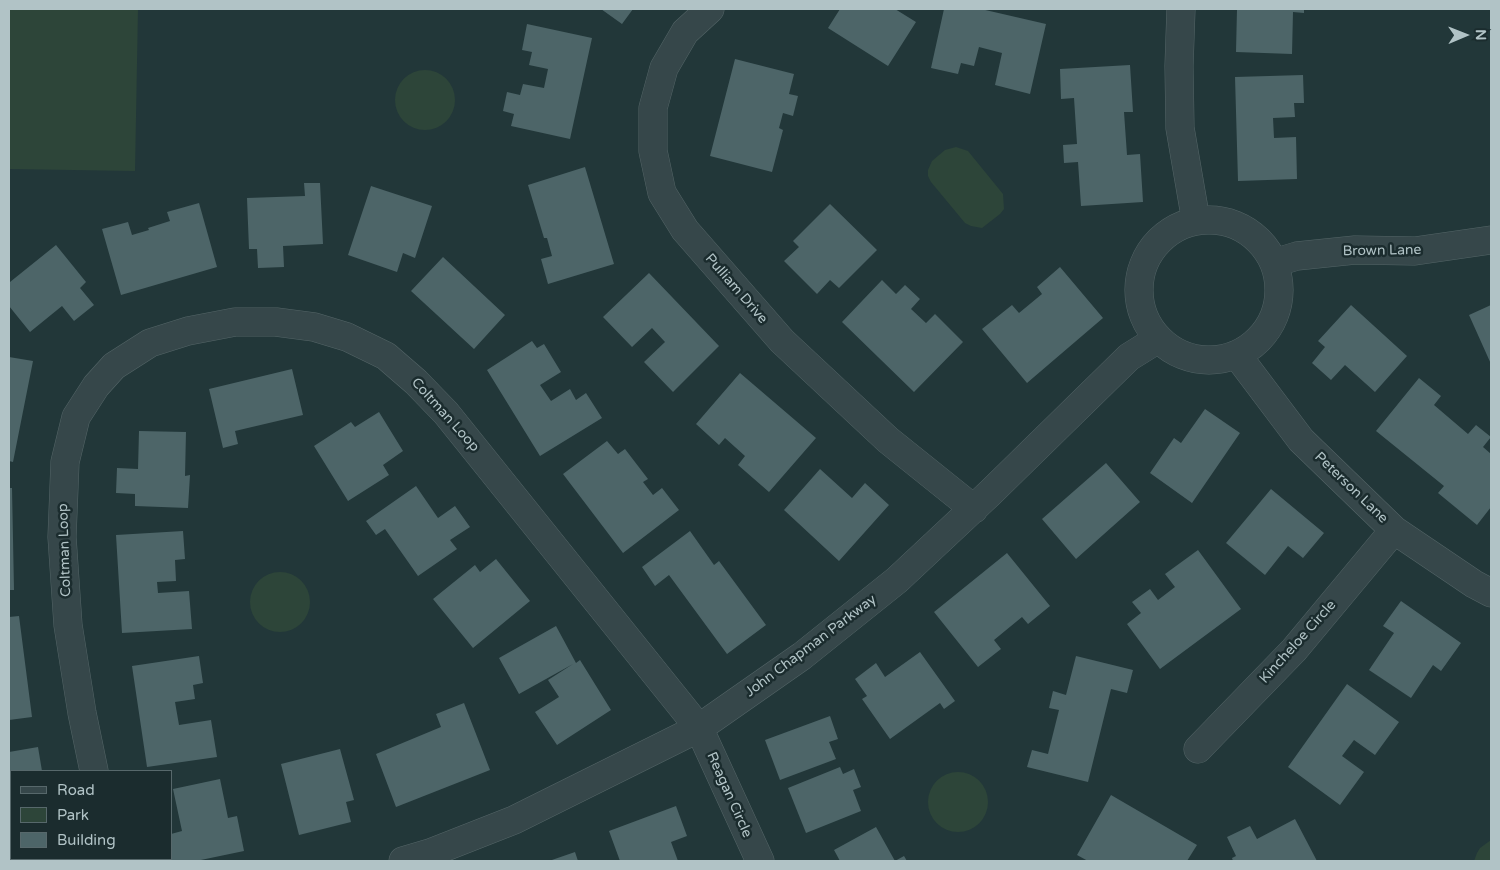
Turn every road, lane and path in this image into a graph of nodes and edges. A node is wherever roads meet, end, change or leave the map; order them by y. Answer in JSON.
{"nodes":[{"id":1,"x":710,"y":9,"type":"edge"},
{"id":2,"x":1181,"y":9,"type":"edge"},
{"id":3,"x":1196,"y":221,"type":"junction"},
{"id":4,"x":1491,"y":240,"type":"edge"},
{"id":5,"x":1274,"y":262,"type":"junction"},
{"id":6,"x":1158,"y":338,"type":"junction"},
{"id":7,"x":1237,"y":355,"type":"junction"},
{"id":8,"x":974,"y":509,"type":"junction"},
{"id":9,"x":1394,"y":530,"type":"junction"},
{"id":10,"x":1491,"y":593,"type":"edge"},
{"id":11,"x":699,"y":728,"type":"junction"},
{"id":12,"x":1198,"y":749,"type":"dead end"},
{"id":13,"x":94,"y":770,"type":"edge"},
{"id":14,"x":403,"y":861,"type":"edge"},
{"id":15,"x":760,"y":861,"type":"edge"}],
"edges":[{"from":1,"to":8,"type":"street","name":"Pulliam Drive"},
{"from":2,"to":3,"type":"street"},
{"from":3,"to":5,"type":"street"},
{"from":3,"to":6,"type":"street"},
{"from":4,"to":5,"type":"street","name":"Brown Lane"},
{"from":5,"to":7,"type":"street"},
{"from":6,"to":7,"type":"street"},
{"from":6,"to":8,"type":"street","name":"John Chapman Parkway"},
{"from":7,"to":9,"type":"street","name":"Peterson Lane"},
{"from":8,"to":11,"type":"street","name":"John Chapman Parkway"},
{"from":9,"to":10,"type":"street","name":"Peterson Lane"},
{"from":9,"to":12,"type":"street","name":"Kincheloe Circle"},
{"from":11,"to":13,"type":"street","name":"Coltman Loop"},
{"from":11,"to":14,"type":"street","name":"John Chapman Parkway"},
{"from":11,"to":15,"type":"street","name":"Reagan Circle"}]}
